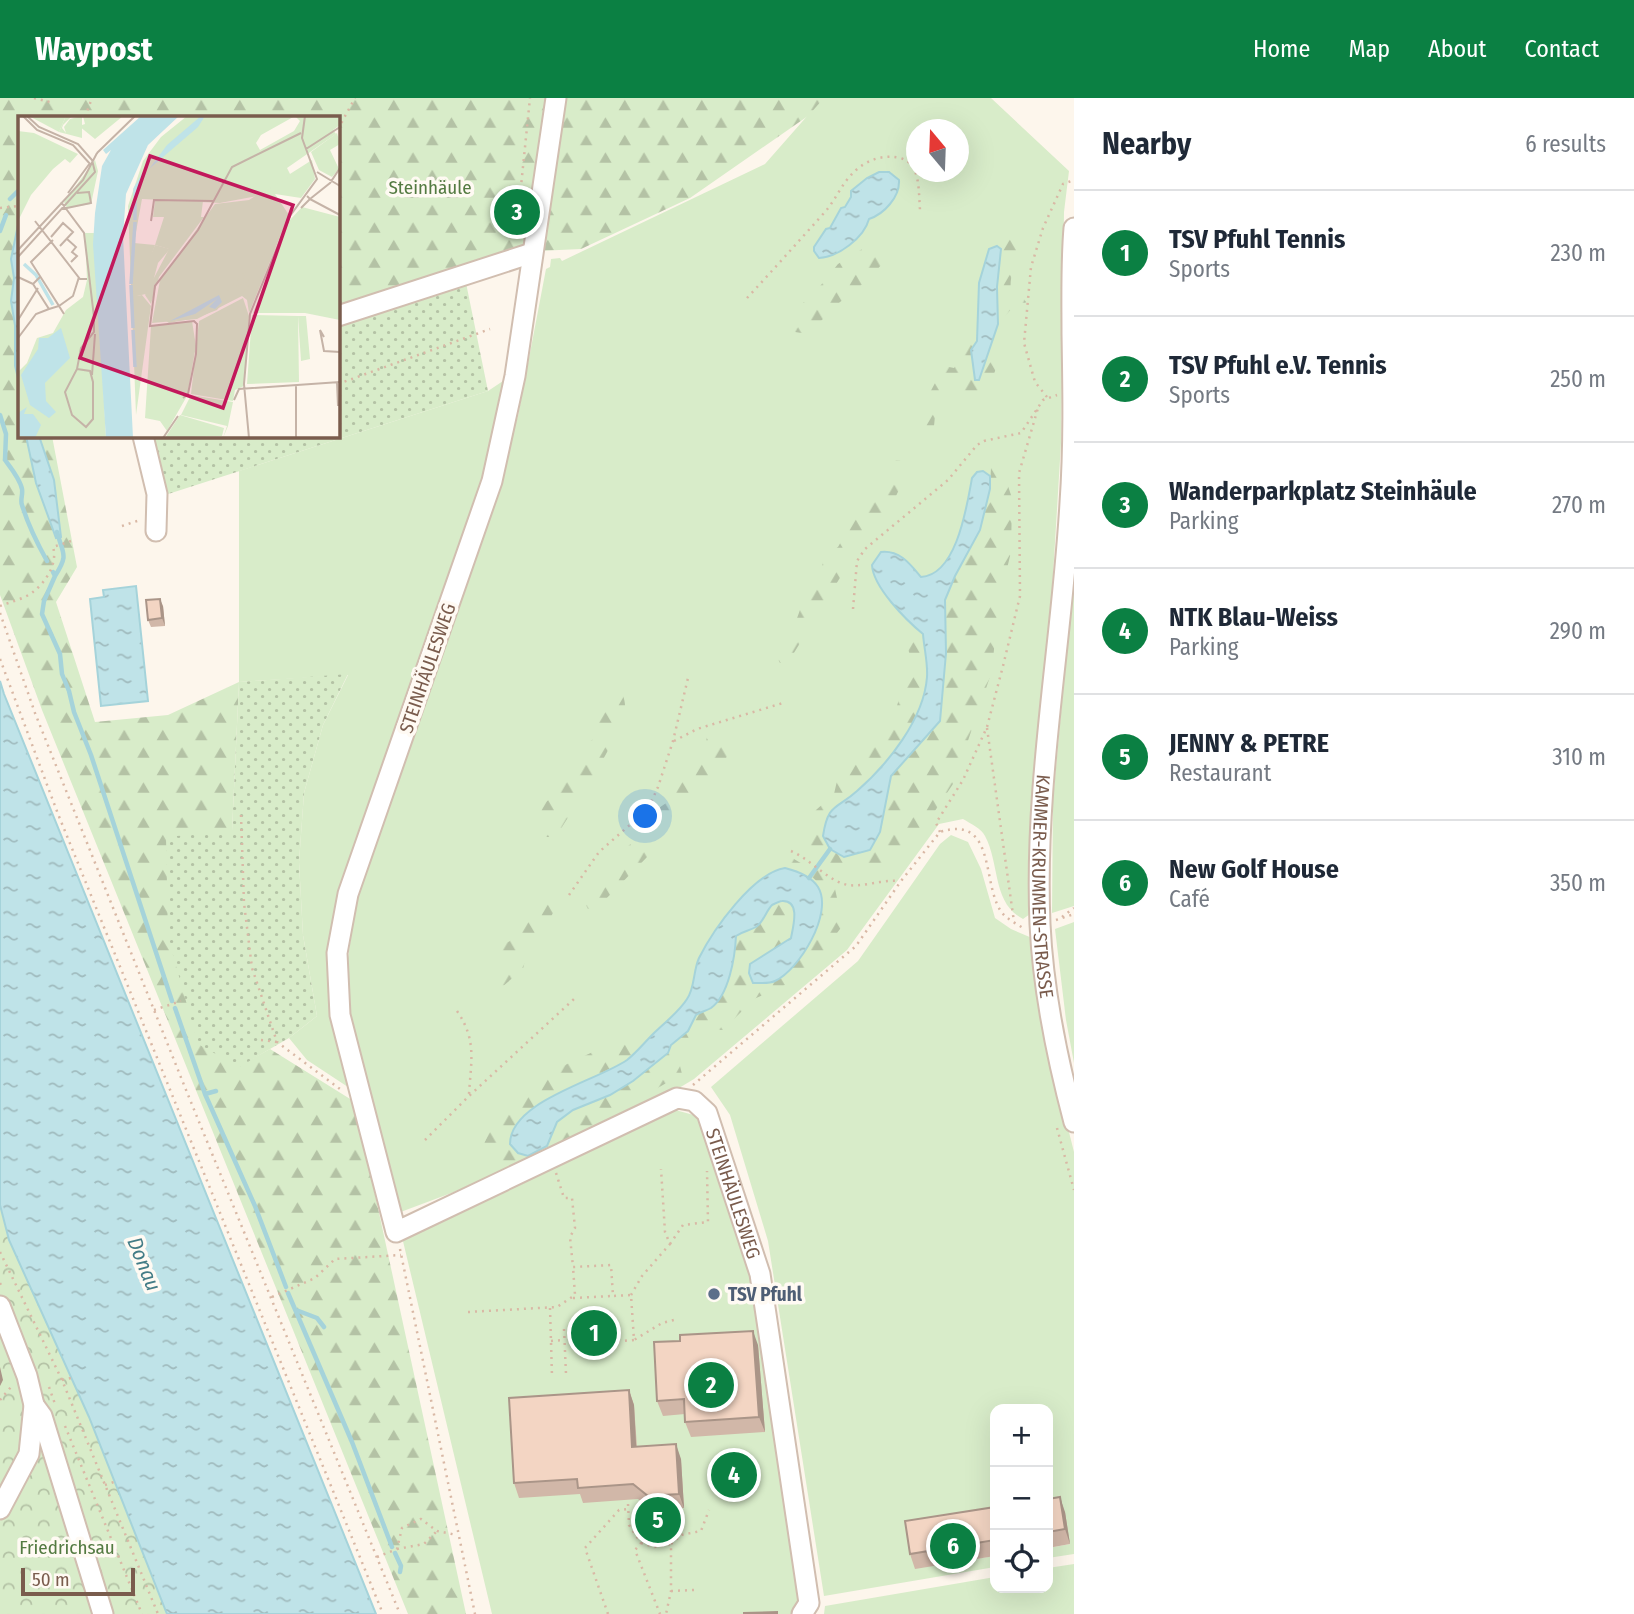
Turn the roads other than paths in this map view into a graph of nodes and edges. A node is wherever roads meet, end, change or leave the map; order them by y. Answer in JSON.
{"nodes":[{"id":1,"x":556,"y":98,"type":"edge"},
{"id":2,"x":1074,"y":228,"type":"edge"},
{"id":3,"x":533,"y":253,"type":"junction"},
{"id":4,"x":340,"y":315,"type":"edge"},
{"id":5,"x":143,"y":438,"type":"edge"},
{"id":6,"x":156,"y":531,"type":"dead end"},
{"id":7,"x":1074,"y":1122,"type":"edge"},
{"id":8,"x":0,"y":1306,"type":"edge"},
{"id":9,"x":34,"y":1405,"type":"junction"},
{"id":10,"x":0,"y":1510,"type":"edge"},
{"id":11,"x":103,"y":1614,"type":"edge"},
{"id":12,"x":802,"y":1614,"type":"edge"}],
"edges":[{"from":1,"to":3,"type":"street","name":"STEINHÄULESWEG"},
{"from":2,"to":7,"type":"street","name":"KAMMER-KRUMMEN-STRASSE"},
{"from":3,"to":4,"type":"street"},
{"from":3,"to":12,"type":"street","name":"STEINHÄULESWEG"},
{"from":5,"to":6,"type":"street"},
{"from":8,"to":9,"type":"street"},
{"from":9,"to":10,"type":"street"},
{"from":9,"to":11,"type":"street"}]}
